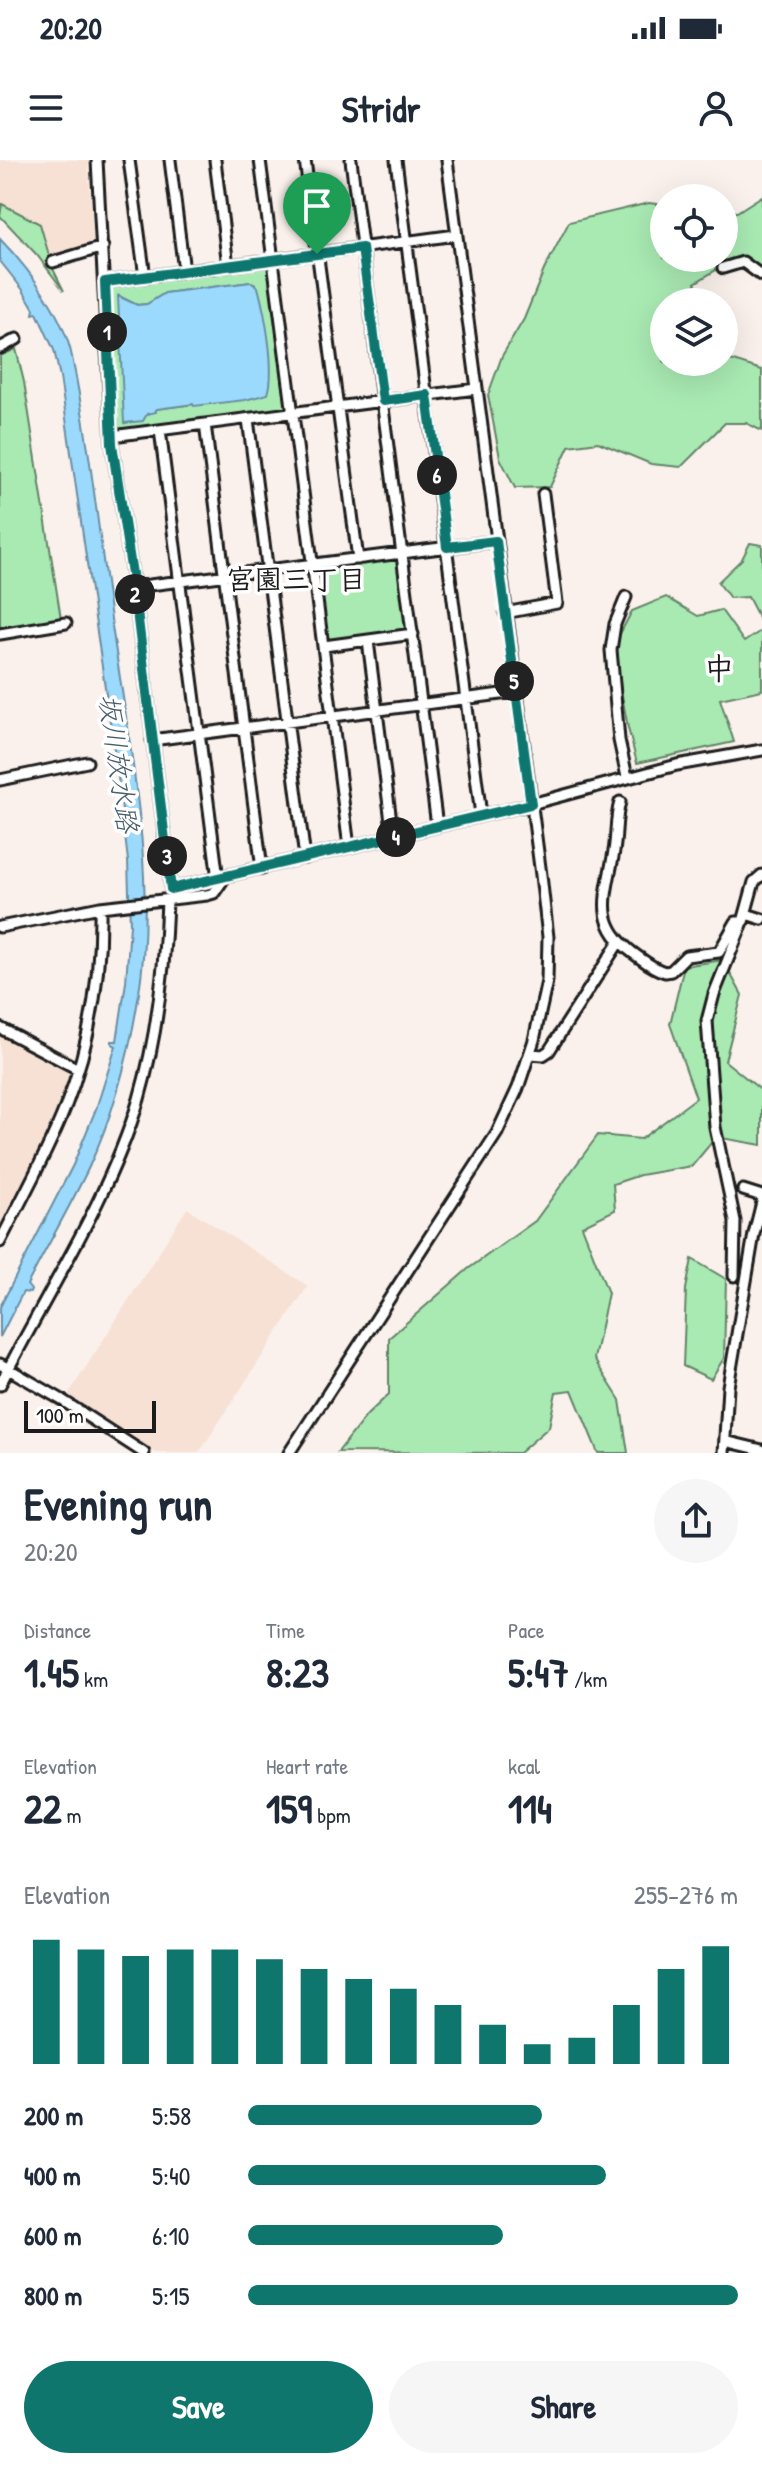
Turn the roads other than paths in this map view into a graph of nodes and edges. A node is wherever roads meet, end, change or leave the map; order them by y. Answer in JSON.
{"nodes":[{"id":1,"x":97,"y":160,"type":"edge"},
{"id":2,"x":129,"y":160,"type":"edge"},
{"id":3,"x":170,"y":160,"type":"edge"},
{"id":4,"x":215,"y":160,"type":"edge"},
{"id":5,"x":260,"y":160,"type":"edge"},
{"id":6,"x":305,"y":160,"type":"edge"},
{"id":7,"x":351,"y":160,"type":"edge"},
{"id":8,"x":396,"y":160,"type":"edge"},
{"id":9,"x":447,"y":160,"type":"edge"},
{"id":10,"x":456,"y":235,"type":"junction"},
{"id":11,"x":406,"y":242,"type":"junction"},
{"id":12,"x":103,"y":247,"type":"junction"},
{"id":13,"x":362,"y":248,"type":"junction"},
{"id":14,"x":317,"y":254,"type":"junction"},
{"id":15,"x":273,"y":260,"type":"junction"},
{"id":16,"x":53,"y":262,"type":"dead end"},
{"id":17,"x":738,"y":264,"type":"edge"},
{"id":18,"x":228,"y":266,"type":"junction"},
{"id":19,"x":184,"y":271,"type":"junction"},
{"id":20,"x":762,"y":276,"type":"edge"},
{"id":21,"x":145,"y":277,"type":"junction"},
{"id":22,"x":105,"y":282,"type":"junction"},
{"id":23,"x":17,"y":339,"type":"dead end"},
{"id":24,"x":0,"y":348,"type":"edge"},
{"id":25,"x":476,"y":389,"type":"junction"},
{"id":26,"x":427,"y":395,"type":"junction"},
{"id":27,"x":383,"y":401,"type":"junction"},
{"id":28,"x":338,"y":406,"type":"junction"},
{"id":29,"x":293,"y":413,"type":"junction"},
{"id":30,"x":248,"y":419,"type":"junction"},
{"id":31,"x":205,"y":424,"type":"junction"},
{"id":32,"x":160,"y":430,"type":"junction"},
{"id":33,"x":112,"y":436,"type":"junction"},
{"id":34,"x":543,"y":494,"type":"dead end"},
{"id":35,"x":496,"y":541,"type":"junction"},
{"id":36,"x":447,"y":547,"type":"junction"},
{"id":37,"x":403,"y":553,"type":"junction"},
{"id":38,"x":358,"y":559,"type":"junction"},
{"id":39,"x":313,"y":564,"type":"junction"},
{"id":40,"x":268,"y":570,"type":"junction"},
{"id":41,"x":224,"y":576,"type":"junction"},
{"id":42,"x":180,"y":581,"type":"junction"},
{"id":43,"x":134,"y":587,"type":"junction"},
{"id":44,"x":626,"y":597,"type":"dead end"},
{"id":45,"x":505,"y":613,"type":"junction"},
{"id":46,"x":66,"y":623,"type":"dead end"},
{"id":47,"x":0,"y":634,"type":"edge"},
{"id":48,"x":413,"y":634,"type":"junction"},
{"id":49,"x":368,"y":641,"type":"junction"},
{"id":50,"x":324,"y":646,"type":"junction"},
{"id":51,"x":516,"y":692,"type":"junction"},
{"id":52,"x":465,"y":699,"type":"junction"},
{"id":53,"x":421,"y":705,"type":"junction"},
{"id":54,"x":377,"y":711,"type":"junction"},
{"id":55,"x":332,"y":717,"type":"junction"},
{"id":56,"x":288,"y":722,"type":"junction"},
{"id":57,"x":243,"y":728,"type":"junction"},
{"id":58,"x":199,"y":734,"type":"junction"},
{"id":59,"x":152,"y":740,"type":"junction"},
{"id":60,"x":762,"y":750,"type":"edge"},
{"id":61,"x":87,"y":762,"type":"dead end"},
{"id":62,"x":627,"y":777,"type":"junction"},
{"id":63,"x":0,"y":780,"type":"edge"},
{"id":64,"x":620,"y":802,"type":"dead end"},
{"id":65,"x":531,"y":804,"type":"junction"},
{"id":66,"x":481,"y":815,"type":"junction"},
{"id":67,"x":437,"y":826,"type":"junction"},
{"id":68,"x":393,"y":837,"type":"junction"},
{"id":69,"x":349,"y":847,"type":"junction"},
{"id":70,"x":305,"y":858,"type":"junction"},
{"id":71,"x":262,"y":869,"type":"junction"},
{"id":72,"x":762,"y":875,"type":"edge"},
{"id":73,"x":222,"y":878,"type":"junction"},
{"id":74,"x":164,"y":900,"type":"junction"},
{"id":75,"x":102,"y":907,"type":"junction"},
{"id":76,"x":745,"y":918,"type":"junction"},
{"id":77,"x":762,"y":919,"type":"edge"},
{"id":78,"x":0,"y":927,"type":"edge"},
{"id":79,"x":619,"y":942,"type":"junction"},
{"id":80,"x":0,"y":1028,"type":"edge"},
{"id":81,"x":531,"y":1054,"type":"junction"},
{"id":82,"x":78,"y":1069,"type":"junction"},
{"id":83,"x":743,"y":1190,"type":"dead end"},
{"id":84,"x":762,"y":1196,"type":"edge"},
{"id":85,"x":762,"y":1202,"type":"edge"},
{"id":86,"x":0,"y":1242,"type":"edge"},
{"id":87,"x":734,"y":1276,"type":"dead end"},
{"id":88,"x":4,"y":1366,"type":"edge"},
{"id":89,"x":0,"y":1385,"type":"edge"},
{"id":90,"x":725,"y":1441,"type":"junction"},
{"id":91,"x":762,"y":1450,"type":"edge"},
{"id":92,"x":144,"y":1453,"type":"edge"},
{"id":93,"x":289,"y":1453,"type":"edge"},
{"id":94,"x":724,"y":1453,"type":"edge"}],
"edges":[{"from":1,"to":12,"type":"street"},
{"from":2,"to":21,"type":"street"},
{"from":3,"to":19,"type":"street"},
{"from":4,"to":18,"type":"street"},
{"from":5,"to":15,"type":"street"},
{"from":6,"to":14,"type":"street"},
{"from":7,"to":13,"type":"street"},
{"from":8,"to":11,"type":"street"},
{"from":9,"to":10,"type":"street"},
{"from":10,"to":11,"type":"street"},
{"from":10,"to":25,"type":"street"},
{"from":11,"to":13,"type":"street"},
{"from":11,"to":26,"type":"street"},
{"from":12,"to":16,"type":"street"},
{"from":12,"to":22,"type":"street"},
{"from":13,"to":14,"type":"street"},
{"from":13,"to":27,"type":"street"},
{"from":14,"to":15,"type":"street"},
{"from":14,"to":28,"type":"street"},
{"from":15,"to":18,"type":"street"},
{"from":15,"to":29,"type":"street"},
{"from":17,"to":20,"type":"street"},
{"from":18,"to":19,"type":"street"},
{"from":19,"to":21,"type":"street"},
{"from":21,"to":22,"type":"street"},
{"from":22,"to":33,"type":"street"},
{"from":23,"to":24,"type":"street"},
{"from":25,"to":26,"type":"street"},
{"from":25,"to":35,"type":"street"},
{"from":26,"to":27,"type":"street"},
{"from":26,"to":36,"type":"street"},
{"from":27,"to":28,"type":"street"},
{"from":27,"to":37,"type":"street"},
{"from":28,"to":29,"type":"street"},
{"from":28,"to":38,"type":"street"},
{"from":29,"to":30,"type":"street"},
{"from":29,"to":39,"type":"street"},
{"from":30,"to":31,"type":"street"},
{"from":30,"to":40,"type":"street"},
{"from":31,"to":32,"type":"street"},
{"from":31,"to":41,"type":"street"},
{"from":32,"to":33,"type":"street"},
{"from":32,"to":42,"type":"street"},
{"from":33,"to":43,"type":"street"},
{"from":34,"to":45,"type":"street"},
{"from":35,"to":36,"type":"street"},
{"from":35,"to":45,"type":"street"},
{"from":36,"to":37,"type":"street"},
{"from":36,"to":52,"type":"street"},
{"from":37,"to":38,"type":"street"},
{"from":37,"to":48,"type":"street"},
{"from":38,"to":39,"type":"street"},
{"from":39,"to":40,"type":"street"},
{"from":39,"to":50,"type":"street"},
{"from":40,"to":41,"type":"street"},
{"from":40,"to":56,"type":"street"},
{"from":41,"to":42,"type":"street"},
{"from":41,"to":57,"type":"street"},
{"from":42,"to":43,"type":"street"},
{"from":42,"to":58,"type":"street"},
{"from":43,"to":59,"type":"street"},
{"from":44,"to":62,"type":"street"},
{"from":45,"to":51,"type":"street"},
{"from":46,"to":47,"type":"street"},
{"from":48,"to":49,"type":"street"},
{"from":48,"to":53,"type":"street"},
{"from":49,"to":50,"type":"street"},
{"from":49,"to":54,"type":"street"},
{"from":50,"to":55,"type":"street"},
{"from":51,"to":52,"type":"street"},
{"from":51,"to":65,"type":"street"},
{"from":52,"to":53,"type":"street"},
{"from":52,"to":66,"type":"street"},
{"from":53,"to":54,"type":"street"},
{"from":53,"to":67,"type":"street"},
{"from":54,"to":55,"type":"street"},
{"from":54,"to":68,"type":"street"},
{"from":55,"to":56,"type":"street"},
{"from":55,"to":69,"type":"street"},
{"from":56,"to":57,"type":"street"},
{"from":56,"to":70,"type":"street"},
{"from":57,"to":58,"type":"street"},
{"from":57,"to":71,"type":"street"},
{"from":58,"to":59,"type":"street"},
{"from":58,"to":73,"type":"street"},
{"from":59,"to":73,"type":"street"},
{"from":60,"to":62,"type":"street"},
{"from":61,"to":63,"type":"street"},
{"from":62,"to":65,"type":"street"},
{"from":64,"to":79,"type":"street"},
{"from":65,"to":66,"type":"street"},
{"from":65,"to":81,"type":"street"},
{"from":66,"to":67,"type":"street"},
{"from":67,"to":68,"type":"street"},
{"from":68,"to":69,"type":"street"},
{"from":69,"to":70,"type":"street"},
{"from":70,"to":71,"type":"street"},
{"from":71,"to":73,"type":"street"},
{"from":72,"to":76,"type":"street"},
{"from":73,"to":74,"type":"street"},
{"from":74,"to":75,"type":"street"},
{"from":74,"to":88,"type":"street"},
{"from":75,"to":78,"type":"street"},
{"from":75,"to":82,"type":"street"},
{"from":76,"to":77,"type":"street"},
{"from":76,"to":79,"type":"street"},
{"from":76,"to":87,"type":"street"},
{"from":79,"to":81,"type":"street"},
{"from":80,"to":82,"type":"street"},
{"from":81,"to":93,"type":"street"},
{"from":82,"to":86,"type":"street"},
{"from":83,"to":84,"type":"street"},
{"from":85,"to":90,"type":"street"},
{"from":88,"to":89,"type":"street"},
{"from":88,"to":92,"type":"street"},
{"from":90,"to":91,"type":"street"},
{"from":90,"to":94,"type":"street"}]}
